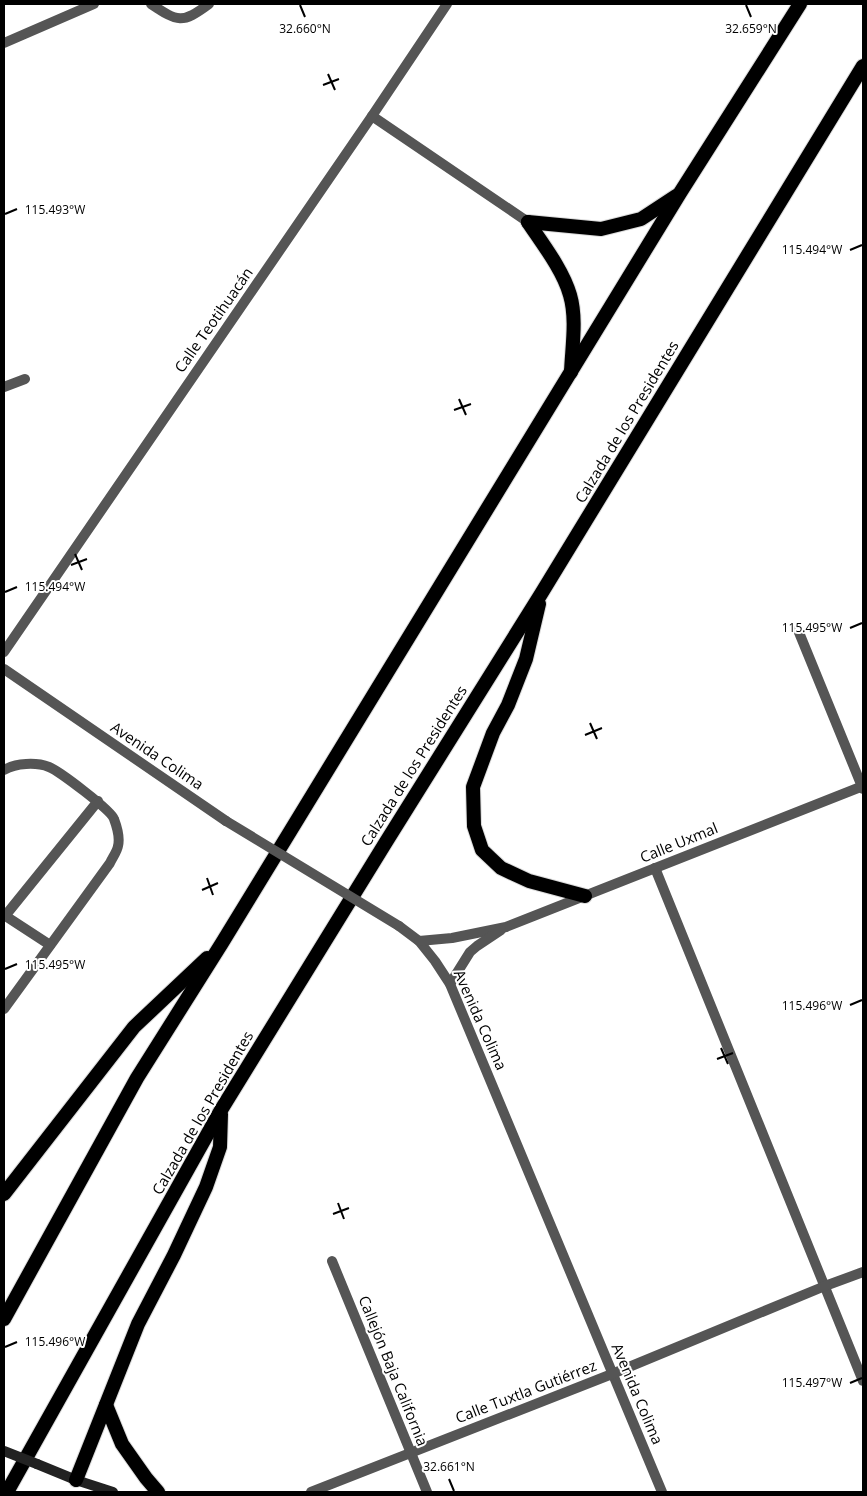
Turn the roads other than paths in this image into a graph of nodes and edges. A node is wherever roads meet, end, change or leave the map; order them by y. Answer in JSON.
{"nodes":[{"id":1,"x":94,"y":4,"type":"edge"},
{"id":2,"x":151,"y":4,"type":"edge"},
{"id":3,"x":209,"y":4,"type":"edge"},
{"id":4,"x":447,"y":4,"type":"edge"},
{"id":5,"x":800,"y":4,"type":"edge"},
{"id":6,"x":4,"y":43,"type":"edge"},
{"id":7,"x":863,"y":66,"type":"edge"},
{"id":8,"x":372,"y":116,"type":"junction"},
{"id":9,"x":680,"y":193,"type":"junction"},
{"id":10,"x":528,"y":222,"type":"junction"},
{"id":11,"x":571,"y":373,"type":"junction"},
{"id":12,"x":25,"y":379,"type":"dead end"},
{"id":13,"x":4,"y":387,"type":"edge"},
{"id":14,"x":541,"y":594,"type":"junction"},
{"id":15,"x":798,"y":630,"type":"dead end"},
{"id":16,"x":4,"y":652,"type":"edge"},
{"id":17,"x":4,"y":669,"type":"edge"},
{"id":18,"x":4,"y":770,"type":"edge"},
{"id":19,"x":863,"y":787,"type":"edge"},
{"id":20,"x":98,"y":801,"type":"junction"},
{"id":21,"x":655,"y":868,"type":"junction"},
{"id":22,"x":585,"y":896,"type":"junction"},
{"id":23,"x":4,"y":915,"type":"edge"},
{"id":24,"x":506,"y":927,"type":"junction"},
{"id":25,"x":419,"y":941,"type":"junction"},
{"id":26,"x":222,"y":943,"type":"junction"},
{"id":27,"x":50,"y":945,"type":"junction"},
{"id":28,"x":450,"y":984,"type":"junction"},
{"id":29,"x":4,"y":1010,"type":"edge"},
{"id":30,"x":221,"y":1110,"type":"junction"},
{"id":31,"x":4,"y":1194,"type":"edge"},
{"id":32,"x":332,"y":1262,"type":"dead end"},
{"id":33,"x":863,"y":1272,"type":"edge"},
{"id":34,"x":825,"y":1286,"type":"junction"},
{"id":35,"x":4,"y":1319,"type":"edge"},
{"id":36,"x":612,"y":1374,"type":"junction"},
{"id":37,"x":863,"y":1380,"type":"edge"},
{"id":38,"x":106,"y":1405,"type":"junction"},
{"id":39,"x":4,"y":1452,"type":"edge"},
{"id":40,"x":411,"y":1453,"type":"junction"},
{"id":41,"x":76,"y":1480,"type":"junction"},
{"id":42,"x":7,"y":1492,"type":"edge"},
{"id":43,"x":113,"y":1492,"type":"edge"},
{"id":44,"x":158,"y":1492,"type":"edge"},
{"id":45,"x":311,"y":1492,"type":"edge"},
{"id":46,"x":427,"y":1492,"type":"edge"},
{"id":47,"x":662,"y":1492,"type":"edge"}],
"edges":[{"from":1,"to":6,"type":"street"},
{"from":2,"to":3,"type":"street"},
{"from":4,"to":8,"type":"street","name":"Calle Teotihuacán"},
{"from":5,"to":9,"type":"highway"},
{"from":7,"to":14,"type":"highway","name":"Calzada de los Presidentes"},
{"from":8,"to":10,"type":"street"},
{"from":8,"to":16,"type":"street","name":"Calle Teotihuacán"},
{"from":9,"to":10,"type":"highway"},
{"from":9,"to":11,"type":"highway"},
{"from":10,"to":11,"type":"highway"},
{"from":11,"to":26,"type":"highway"},
{"from":12,"to":13,"type":"street"},
{"from":14,"to":22,"type":"highway"},
{"from":14,"to":30,"type":"highway","name":"Calzada de los Presidentes"},
{"from":15,"to":19,"type":"street"},
{"from":17,"to":25,"type":"street","name":"Avenida Colima","bridge":true},
{"from":18,"to":20,"type":"street"},
{"from":19,"to":21,"type":"street","name":"Calle Uxmal"},
{"from":20,"to":23,"type":"street"},
{"from":20,"to":27,"type":"street"},
{"from":21,"to":22,"type":"street","name":"Calle Uxmal"},
{"from":21,"to":34,"type":"street"},
{"from":22,"to":24,"type":"street","name":"Calle Uxmal"},
{"from":23,"to":27,"type":"street"},
{"from":24,"to":25,"type":"street","name":"Calle Uxmal"},
{"from":24,"to":28,"type":"street","name":"Calle Uxmal"},
{"from":25,"to":28,"type":"street","name":"Avenida Colima"},
{"from":26,"to":31,"type":"highway"},
{"from":26,"to":35,"type":"highway"},
{"from":27,"to":29,"type":"street"},
{"from":28,"to":36,"type":"street","name":"Avenida Colima"},
{"from":30,"to":38,"type":"highway"},
{"from":30,"to":42,"type":"highway","name":"Calzada de los Presidentes"},
{"from":32,"to":40,"type":"street","name":"Callejón Baja California"},
{"from":33,"to":34,"type":"street","name":"Calle Tuxtla Gutiérrez"},
{"from":34,"to":36,"type":"street","name":"Calle Tuxtla Gutiérrez"},
{"from":34,"to":37,"type":"street"},
{"from":36,"to":40,"type":"street","name":"Calle Tuxtla Gutiérrez"},
{"from":36,"to":47,"type":"street","name":"Avenida Colima"},
{"from":38,"to":41,"type":"highway"},
{"from":38,"to":44,"type":"highway"},
{"from":39,"to":41,"type":"main road","bridge":true},
{"from":40,"to":45,"type":"street","name":"Calle Tuxtla Gutiérrez"},
{"from":40,"to":46,"type":"street","name":"Callejón Baja California"},
{"from":41,"to":43,"type":"main road"}]}
